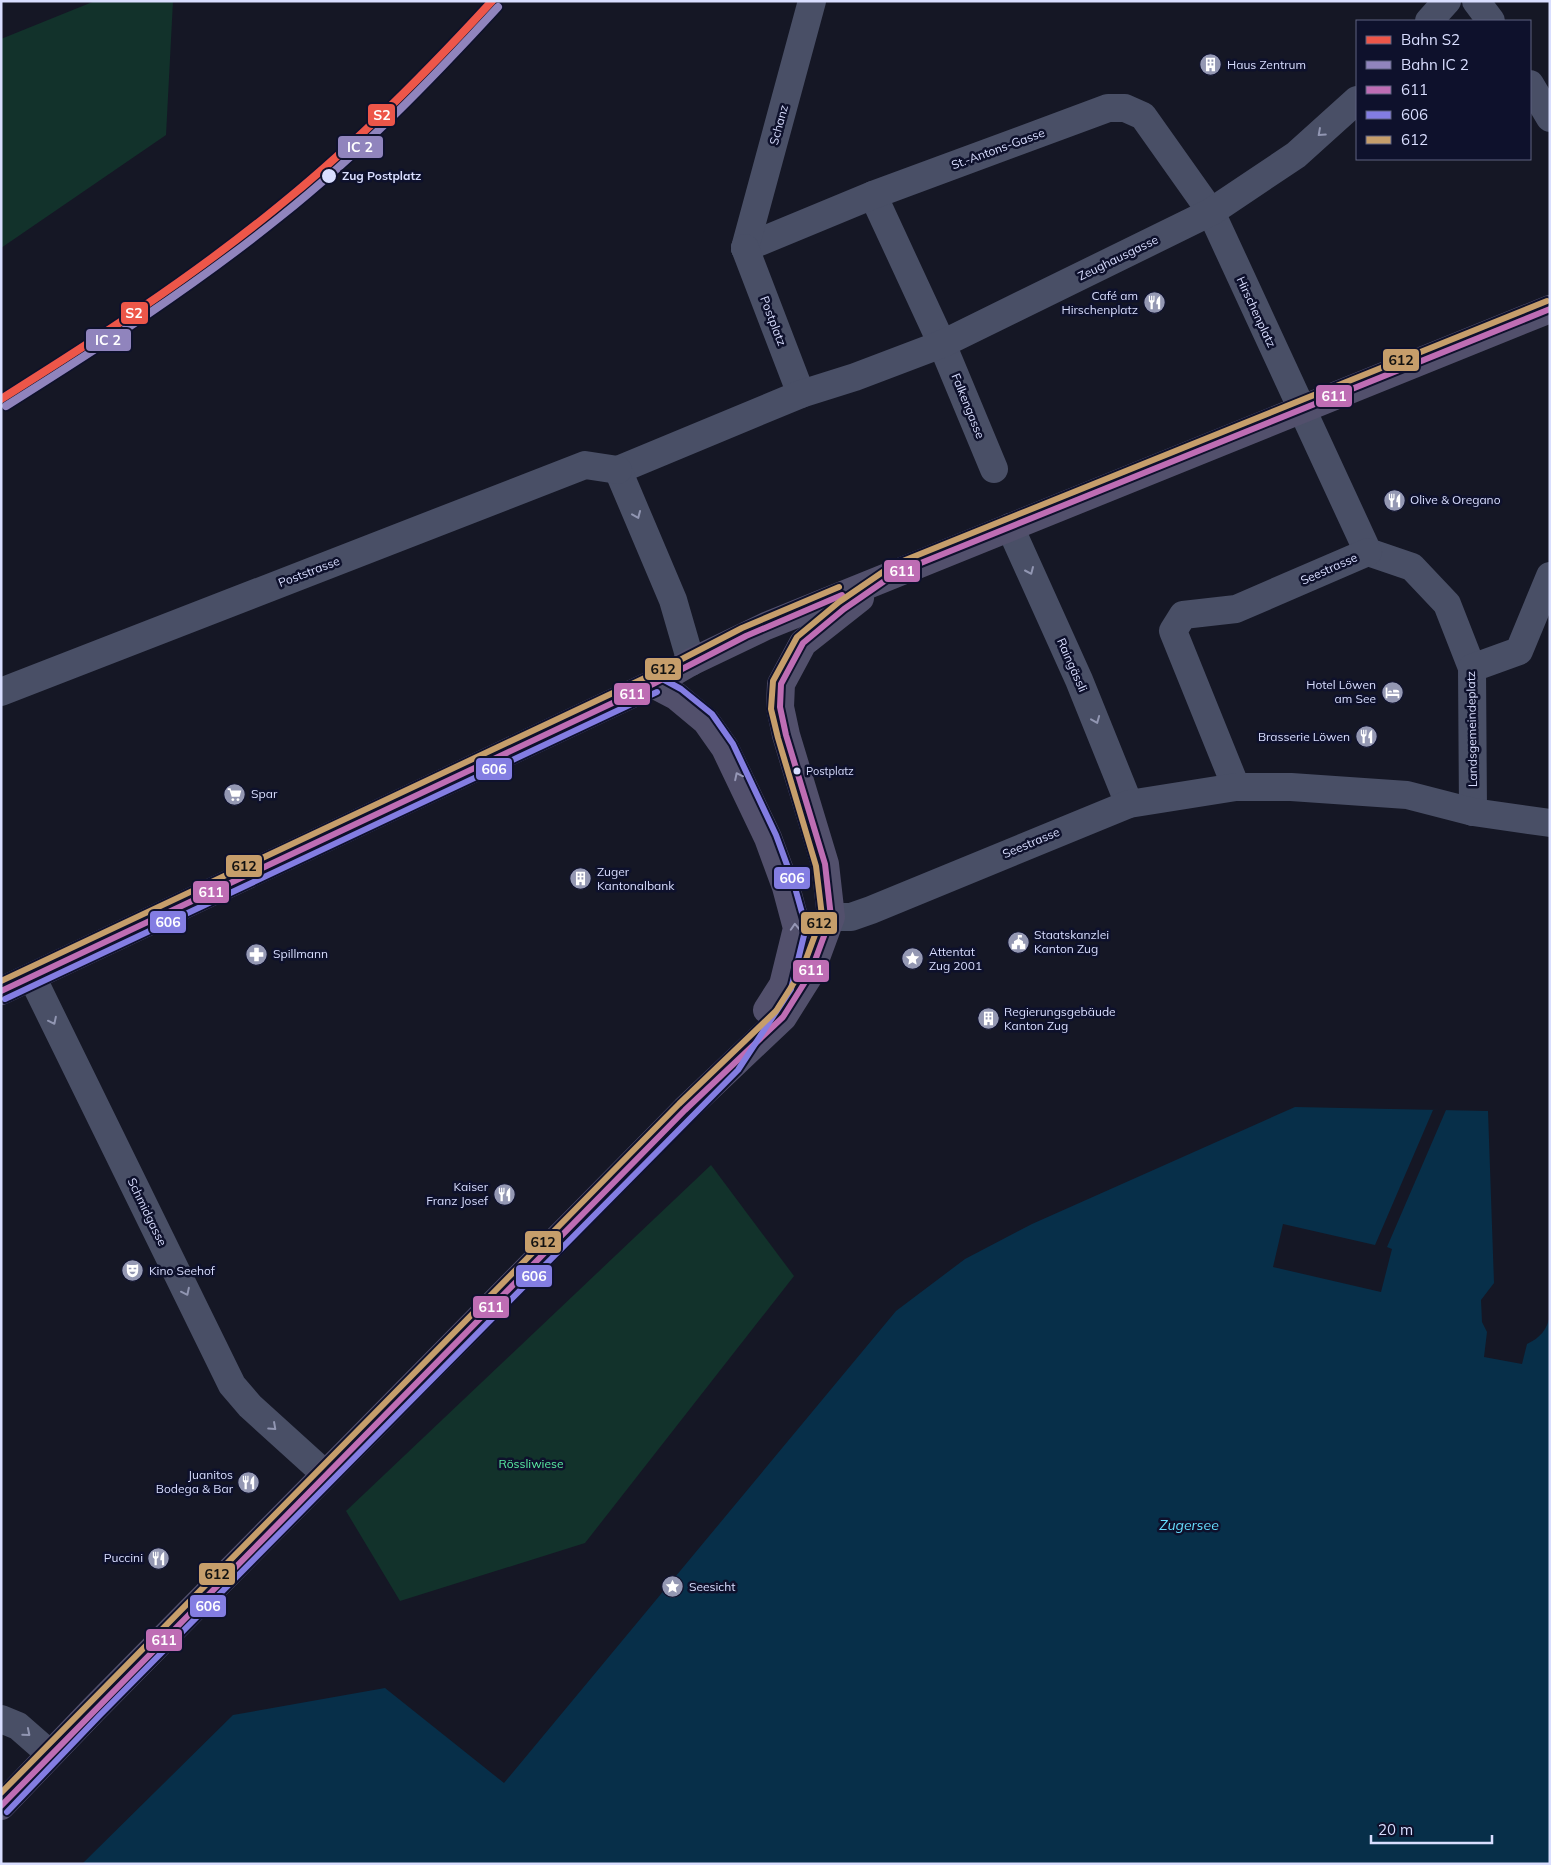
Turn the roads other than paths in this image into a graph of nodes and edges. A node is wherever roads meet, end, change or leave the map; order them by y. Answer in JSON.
{"nodes":[{"id":1,"x":812,"y":1,"type":"edge"},
{"id":2,"x":1447,"y":1,"type":"edge"},
{"id":3,"x":1476,"y":1,"type":"edge"},
{"id":4,"x":1430,"y":20,"type":"edge"},
{"id":5,"x":1490,"y":20,"type":"edge"},
{"id":6,"x":1531,"y":86,"type":"edge"},
{"id":7,"x":1356,"y":101,"type":"edge"},
{"id":8,"x":1550,"y":118,"type":"edge"},
{"id":9,"x":873,"y":195,"type":"junction"},
{"id":10,"x":1211,"y":212,"type":"junction"},
{"id":11,"x":744,"y":248,"type":"junction"},
{"id":12,"x":1550,"y":309,"type":"edge"},
{"id":13,"x":942,"y":344,"type":"junction"},
{"id":14,"x":801,"y":394,"type":"junction"},
{"id":15,"x":1301,"y":411,"type":"junction"},
{"id":16,"x":994,"y":469,"type":"dead end"},
{"id":17,"x":618,"y":470,"type":"junction"},
{"id":18,"x":1010,"y":527,"type":"junction"},
{"id":19,"x":1368,"y":552,"type":"junction"},
{"id":20,"x":896,"y":573,"type":"junction"},
{"id":21,"x":1550,"y":576,"type":"edge"},
{"id":22,"x":691,"y":662,"type":"junction"},
{"id":23,"x":1472,"y":668,"type":"junction"},
{"id":24,"x":653,"y":684,"type":"junction"},
{"id":25,"x":1,"y":692,"type":"edge"},
{"id":26,"x":1236,"y":787,"type":"junction"},
{"id":27,"x":1130,"y":804,"type":"junction"},
{"id":28,"x":1473,"y":812,"type":"junction"},
{"id":29,"x":1550,"y":823,"type":"edge"},
{"id":30,"x":831,"y":917,"type":"junction"},
{"id":31,"x":32,"y":977,"type":"junction"},
{"id":32,"x":1,"y":991,"type":"edge"},
{"id":33,"x":732,"y":1064,"type":"junction"},
{"id":34,"x":325,"y":1474,"type":"junction"},
{"id":35,"x":1,"y":1719,"type":"edge"},
{"id":36,"x":50,"y":1754,"type":"junction"},
{"id":37,"x":1,"y":1806,"type":"edge"}],
"edges":[{"from":1,"to":11,"type":"street","name":"Schanz"},
{"from":2,"to":4,"type":"street"},
{"from":3,"to":5,"type":"street"},
{"from":6,"to":8,"type":"street"},
{"from":7,"to":10,"type":"street","name":"Zeughausgasse","one_way":true},
{"from":9,"to":10,"type":"street","name":"St.-Antons-Gasse"},
{"from":9,"to":11,"type":"street","name":"St.-Antons-Gasse"},
{"from":9,"to":13,"type":"street"},
{"from":10,"to":13,"type":"street","name":"Zeughausgasse"},
{"from":10,"to":15,"type":"street","name":"Hirschenplatz"},
{"from":11,"to":14,"type":"street","name":"Postplatz"},
{"from":12,"to":15,"type":"main road"},
{"from":13,"to":14,"type":"street","name":"Zeughausgasse"},
{"from":13,"to":16,"type":"street","name":"Falkengasse"},
{"from":14,"to":17,"type":"street"},
{"from":15,"to":18,"type":"main road"},
{"from":15,"to":19,"type":"street"},
{"from":17,"to":22,"type":"street","one_way":true},
{"from":17,"to":25,"type":"street","name":"Poststrasse"},
{"from":18,"to":20,"type":"main road"},
{"from":18,"to":27,"type":"street","name":"Raingässli","one_way":true},
{"from":19,"to":23,"type":"street","name":"Landsgemeindeplatz"},
{"from":19,"to":26,"type":"street","name":"Seestrasse"},
{"from":20,"to":22,"type":"main road"},
{"from":20,"to":30,"type":"main road"},
{"from":21,"to":23,"type":"street"},
{"from":22,"to":24,"type":"main road"},
{"from":23,"to":28,"type":"street","name":"Landsgemeindeplatz"},
{"from":24,"to":31,"type":"main road"},
{"from":33,"to":24,"type":"main road","one_way":true},
{"from":26,"to":27,"type":"street","name":"Seestrasse"},
{"from":26,"to":28,"type":"street","name":"Seestrasse"},
{"from":27,"to":30,"type":"street","name":"Seestrasse"},
{"from":28,"to":29,"type":"street","name":"Seestrasse"},
{"from":30,"to":33,"type":"main road"},
{"from":31,"to":32,"type":"main road"},
{"from":31,"to":34,"type":"street","name":"Schmidgasse","one_way":true},
{"from":33,"to":34,"type":"main road"},
{"from":34,"to":36,"type":"main road"},
{"from":35,"to":36,"type":"street","one_way":true},
{"from":36,"to":37,"type":"main road"}]}
